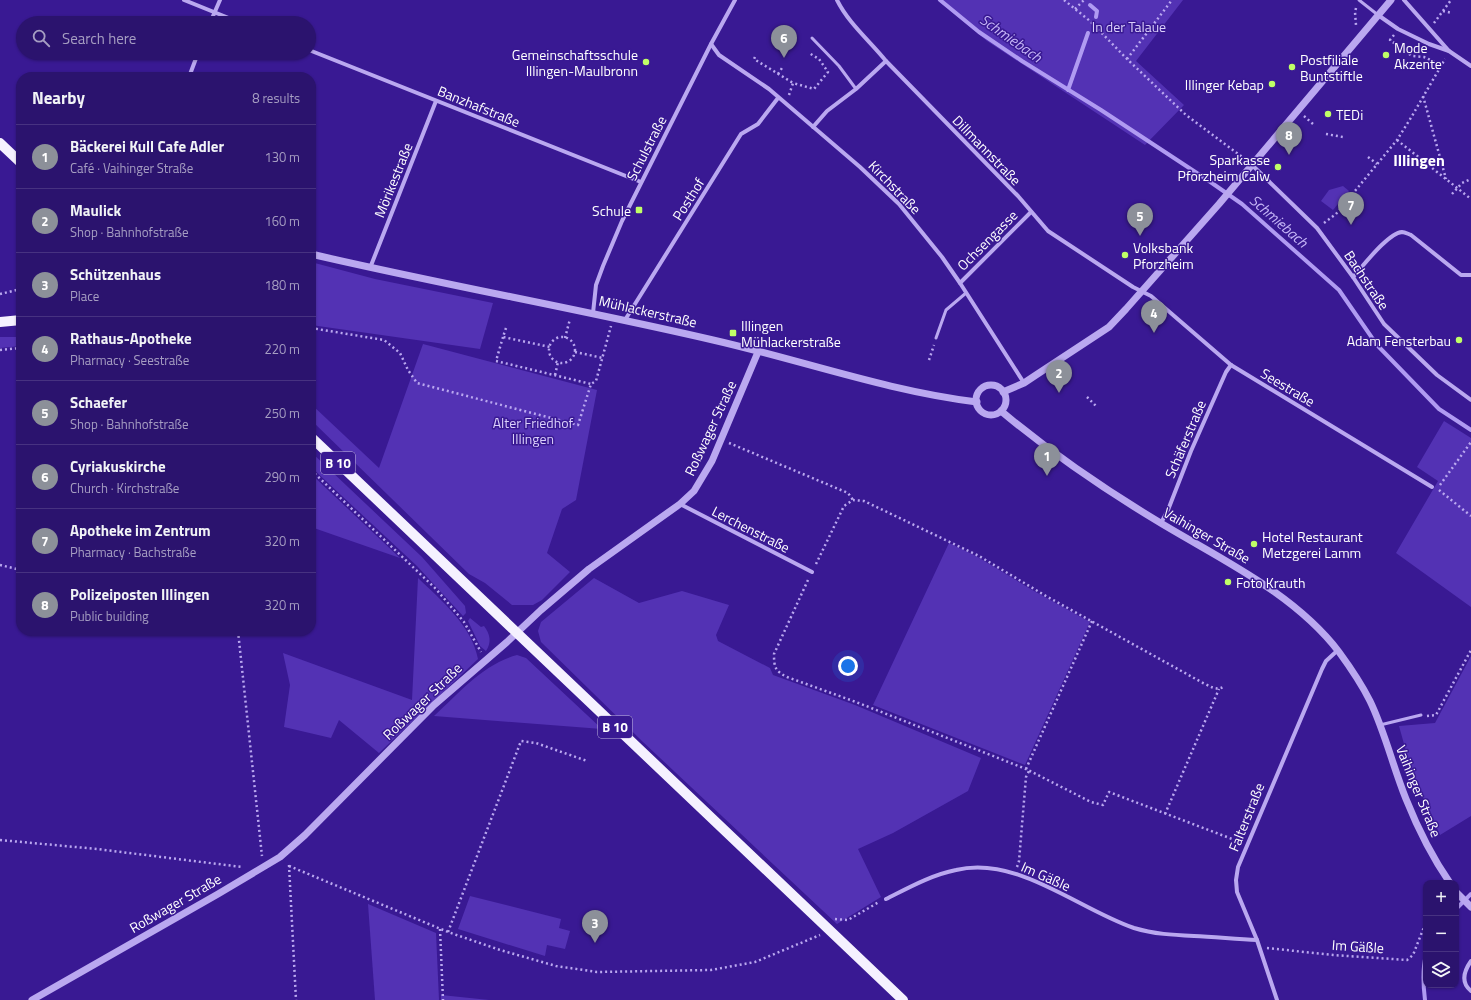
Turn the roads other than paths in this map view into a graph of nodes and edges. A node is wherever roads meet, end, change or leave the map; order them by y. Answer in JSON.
{"nodes":[{"id":1,"x":184,"y":0,"type":"edge"},
{"id":2,"x":220,"y":0,"type":"edge"},
{"id":3,"x":735,"y":0,"type":"edge"},
{"id":4,"x":837,"y":0,"type":"edge"},
{"id":5,"x":1359,"y":0,"type":"edge"},
{"id":6,"x":1391,"y":0,"type":"edge"},
{"id":7,"x":1404,"y":0,"type":"edge"},
{"id":8,"x":214,"y":12,"type":"junction"},
{"id":9,"x":1378,"y":15,"type":"junction"},
{"id":10,"x":213,"y":16,"type":"edge"},
{"id":11,"x":224,"y":16,"type":"edge"},
{"id":12,"x":812,"y":38,"type":"dead end"},
{"id":13,"x":711,"y":44,"type":"junction"},
{"id":14,"x":1449,"y":52,"type":"junction"},
{"id":15,"x":316,"y":53,"type":"edge"},
{"id":16,"x":195,"y":60,"type":"edge"},
{"id":17,"x":886,"y":61,"type":"junction"},
{"id":18,"x":1471,"y":66,"type":"edge"},
{"id":19,"x":191,"y":72,"type":"edge"},
{"id":20,"x":856,"y":88,"type":"junction"},
{"id":21,"x":778,"y":98,"type":"junction"},
{"id":22,"x":436,"y":101,"type":"junction"},
{"id":23,"x":813,"y":127,"type":"junction"},
{"id":24,"x":0,"y":143,"type":"edge"},
{"id":25,"x":16,"y":158,"type":"edge"},
{"id":26,"x":1252,"y":165,"type":"junction"},
{"id":27,"x":641,"y":182,"type":"junction"},
{"id":28,"x":1031,"y":212,"type":"junction"},
{"id":29,"x":316,"y":255,"type":"edge"},
{"id":30,"x":370,"y":268,"type":"junction"},
{"id":31,"x":1471,"y":275,"type":"edge"},
{"id":32,"x":1353,"y":277,"type":"junction"},
{"id":33,"x":960,"y":283,"type":"junction"},
{"id":34,"x":1142,"y":292,"type":"junction"},
{"id":35,"x":966,"y":293,"type":"junction"},
{"id":36,"x":593,"y":313,"type":"junction"},
{"id":37,"x":16,"y":320,"type":"edge"},
{"id":38,"x":625,"y":320,"type":"junction"},
{"id":39,"x":0,"y":322,"type":"edge"},
{"id":40,"x":936,"y":338,"type":"road end"},
{"id":41,"x":758,"y":352,"type":"junction"},
{"id":42,"x":1231,"y":365,"type":"junction"},
{"id":43,"x":1024,"y":383,"type":"junction"},
{"id":44,"x":1004,"y":392,"type":"junction"},
{"id":45,"x":1471,"y":400,"type":"edge"},
{"id":46,"x":977,"y":402,"type":"junction"},
{"id":47,"x":1001,"y":411,"type":"junction"},
{"id":48,"x":316,"y":442,"type":"edge"},
{"id":49,"x":1432,"y":487,"type":"dead end"},
{"id":50,"x":680,"y":504,"type":"junction"},
{"id":51,"x":1161,"y":523,"type":"junction"},
{"id":52,"x":812,"y":572,"type":"road end"},
{"id":53,"x":516,"y":634,"type":"junction"},
{"id":54,"x":1338,"y":650,"type":"junction"},
{"id":55,"x":1421,"y":715,"type":"road end"},
{"id":56,"x":1379,"y":725,"type":"junction"},
{"id":57,"x":1448,"y":880,"type":"edge"},
{"id":58,"x":1459,"y":895,"type":"edge"},
{"id":59,"x":886,"y":899,"type":"road end"},
{"id":60,"x":1471,"y":907,"type":"edge"},
{"id":61,"x":1257,"y":940,"type":"junction"},
{"id":62,"x":1471,"y":961,"type":"edge"},
{"id":63,"x":1471,"y":991,"type":"edge"},
{"id":64,"x":32,"y":1000,"type":"edge"},
{"id":65,"x":903,"y":1000,"type":"edge"},
{"id":66,"x":1277,"y":1000,"type":"edge"}],
"edges":[{"from":1,"to":8,"type":"street"},
{"from":2,"to":8,"type":"street"},
{"from":3,"to":13,"type":"street","name":"Schulstraße"},
{"from":4,"to":17,"type":"street","name":"Dillmannstraße"},
{"from":5,"to":9,"type":"lane"},
{"from":6,"to":9,"type":"street"},
{"from":7,"to":14,"type":"street"},
{"from":8,"to":10,"type":"street"},
{"from":8,"to":11,"type":"street"},
{"from":9,"to":14,"type":"street"},
{"from":9,"to":26,"type":"street"},
{"from":12,"to":20,"type":"lane"},
{"from":13,"to":21,"type":"street","name":"Kirchstraße"},
{"from":13,"to":27,"type":"street","name":"Schulstraße"},
{"from":14,"to":18,"type":"street"},
{"from":15,"to":22,"type":"street","name":"Banzhafstraße"},
{"from":16,"to":19,"type":"street"},
{"from":17,"to":20,"type":"street"},
{"from":17,"to":28,"type":"street","name":"Dillmannstraße"},
{"from":20,"to":23,"type":"street"},
{"from":21,"to":23,"type":"street","name":"Kirchstraße"},
{"from":21,"to":38,"type":"street","name":"Posthof"},
{"from":22,"to":27,"type":"street","name":"Banzhafstraße"},
{"from":22,"to":30,"type":"street","name":"Mörikestraße"},
{"from":23,"to":33,"type":"street","name":"Kirchstraße"},
{"from":24,"to":25,"type":"main road"},
{"from":26,"to":32,"type":"street","name":"Bachstraße"},
{"from":26,"to":34,"type":"street"},
{"from":27,"to":36,"type":"street","name":"Schulstraße"},
{"from":28,"to":33,"type":"street","name":"Ochsengasse"},
{"from":28,"to":34,"type":"street","name":"Dillmannstraße"},
{"from":29,"to":30,"type":"street","name":"Mühlackerstraße"},
{"from":30,"to":36,"type":"street","name":"Mühlackerstraße"},
{"from":31,"to":32,"type":"street"},
{"from":32,"to":45,"type":"street","name":"Bachstraße"},
{"from":33,"to":35,"type":"street","name":"Kirchstraße"},
{"from":34,"to":42,"type":"street","name":"Seestraße"},
{"from":34,"to":43,"type":"street"},
{"from":35,"to":40,"type":"lane","name":"Ochsengasse"},
{"from":35,"to":43,"type":"street","name":"Kirchstraße"},
{"from":36,"to":38,"type":"street","name":"Mühlackerstraße"},
{"from":37,"to":39,"type":"main road"},
{"from":38,"to":41,"type":"street","name":"Mühlackerstraße"},
{"from":41,"to":46,"type":"street","name":"Mühlackerstraße"},
{"from":41,"to":50,"type":"street","name":"Roßwager Straße"},
{"from":42,"to":49,"type":"street","name":"Seestraße"},
{"from":42,"to":51,"type":"street","name":"Schäferstraße"},
{"from":43,"to":44,"type":"street"},
{"from":44,"to":46,"type":"street"},
{"from":44,"to":47,"type":"street"},
{"from":46,"to":47,"type":"street"},
{"from":47,"to":51,"type":"street","name":"Vaihinger Straße"},
{"from":48,"to":53,"type":"main road","number":"B 10"},
{"from":50,"to":52,"type":"street","name":"Lerchenstraße"},
{"from":50,"to":53,"type":"street","name":"Roßwager Straße"},
{"from":51,"to":54,"type":"street","name":"Vaihinger Straße"},
{"from":53,"to":64,"type":"street","name":"Roßwager Straße"},
{"from":53,"to":65,"type":"main road","number":"B 10"},
{"from":54,"to":56,"type":"street","name":"Vaihinger Straße"},
{"from":54,"to":61,"type":"street","name":"Falterstraße"},
{"from":55,"to":56,"type":"lane"},
{"from":56,"to":57,"type":"street","name":"Vaihinger Straße"},
{"from":58,"to":60,"type":"street"},
{"from":59,"to":61,"type":"street","name":"Im Gäßle"},
{"from":61,"to":66,"type":"street","name":"Falterstraße"},
{"from":62,"to":63,"type":"street"}]}
